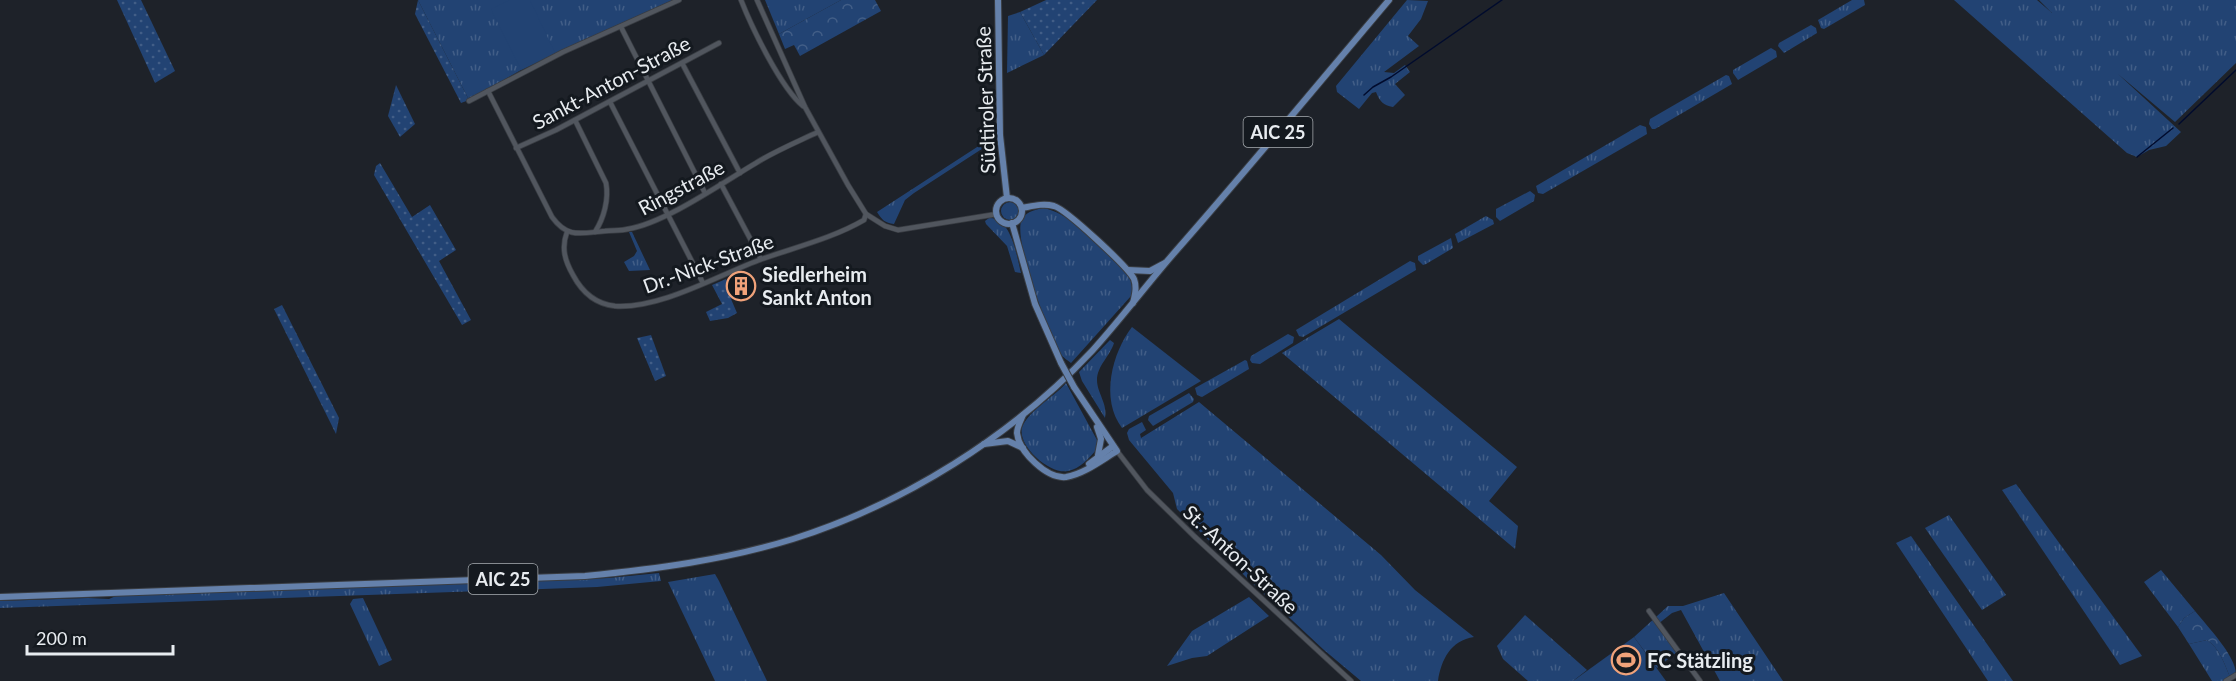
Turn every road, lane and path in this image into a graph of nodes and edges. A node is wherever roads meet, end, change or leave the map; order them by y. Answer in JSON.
{"nodes":[{"id":1,"x":679,"y":0,"type":"edge"},
{"id":2,"x":741,"y":0,"type":"edge"},
{"id":3,"x":757,"y":0,"type":"edge"},
{"id":4,"x":998,"y":0,"type":"edge"},
{"id":5,"x":1389,"y":0,"type":"edge"},
{"id":6,"x":621,"y":27,"type":"junction"},
{"id":7,"x":719,"y":43,"type":"dead end"},
{"id":8,"x":682,"y":63,"type":"junction"},
{"id":9,"x":791,"y":80,"type":"junction"},
{"id":10,"x":648,"y":81,"type":"junction"},
{"id":11,"x":785,"y":83,"type":"junction"},
{"id":12,"x":488,"y":91,"type":"junction"},
{"id":13,"x":469,"y":101,"type":"dead end"},
{"id":14,"x":610,"y":102,"type":"junction"},
{"id":15,"x":805,"y":107,"type":"junction"},
{"id":16,"x":575,"y":120,"type":"junction"},
{"id":17,"x":818,"y":132,"type":"junction"},
{"id":18,"x":516,"y":147,"type":"junction"},
{"id":19,"x":740,"y":173,"type":"junction"},
{"id":20,"x":721,"y":184,"type":"junction"},
{"id":21,"x":705,"y":193,"type":"junction"},
{"id":22,"x":1007,"y":198,"type":"junction"},
{"id":23,"x":1022,"y":208,"type":"junction"},
{"id":24,"x":668,"y":214,"type":"junction"},
{"id":25,"x":866,"y":214,"type":"junction"},
{"id":26,"x":997,"y":214,"type":"junction"},
{"id":27,"x":602,"y":221,"type":"junction"},
{"id":28,"x":1011,"y":223,"type":"junction"},
{"id":29,"x":607,"y":231,"type":"junction"},
{"id":30,"x":567,"y":232,"type":"junction"},
{"id":31,"x":595,"y":232,"type":"junction"},
{"id":32,"x":761,"y":260,"type":"junction"},
{"id":33,"x":1166,"y":263,"type":"junction"},
{"id":34,"x":1128,"y":270,"type":"junction"},
{"id":35,"x":703,"y":283,"type":"junction"},
{"id":36,"x":1133,"y":303,"type":"junction"},
{"id":37,"x":1023,"y":414,"type":"junction"},
{"id":38,"x":1095,"y":421,"type":"junction"},
{"id":39,"x":981,"y":445,"type":"junction"},
{"id":40,"x":1024,"y":449,"type":"junction"},
{"id":41,"x":1115,"y":449,"type":"junction"},
{"id":42,"x":1098,"y":455,"type":"junction"},
{"id":43,"x":1082,"y":471,"type":"junction"},
{"id":44,"x":0,"y":597,"type":"edge"},
{"id":45,"x":1649,"y":611,"type":"dead end"},
{"id":46,"x":2236,"y":675,"type":"edge"},
{"id":47,"x":1351,"y":681,"type":"edge"},
{"id":48,"x":1700,"y":681,"type":"edge"},
{"id":49,"x":2226,"y":681,"type":"edge"}],
"edges":[{"from":1,"to":6,"type":"street"},
{"from":2,"to":11,"type":"street"},
{"from":3,"to":9,"type":"street"},
{"from":4,"to":22,"type":"main road","name":"Südtiroler Straße"},
{"from":5,"to":33,"type":"main road","number":"AIC 25"},
{"from":6,"to":10,"type":"street"},
{"from":6,"to":12,"type":"street"},
{"from":7,"to":8,"type":"street","name":"Sankt-Anton-Straße"},
{"from":8,"to":10,"type":"street","name":"Sankt-Anton-Straße"},
{"from":8,"to":19,"type":"street"},
{"from":9,"to":11,"type":"street"},
{"from":9,"to":15,"type":"street"},
{"from":10,"to":14,"type":"street","name":"Sankt-Anton-Straße"},
{"from":10,"to":21,"type":"street"},
{"from":11,"to":15,"type":"street"},
{"from":12,"to":13,"type":"street"},
{"from":12,"to":18,"type":"street"},
{"from":14,"to":16,"type":"street","name":"Sankt-Anton-Straße"},
{"from":14,"to":24,"type":"street"},
{"from":15,"to":17,"type":"street"},
{"from":16,"to":18,"type":"street","name":"Sankt-Anton-Straße"},
{"from":16,"to":27,"type":"street"},
{"from":17,"to":19,"type":"street","name":"Ringstraße"},
{"from":17,"to":25,"type":"street"},
{"from":18,"to":30,"type":"street"},
{"from":19,"to":20,"type":"street","name":"Ringstraße"},
{"from":20,"to":21,"type":"street","name":"Ringstraße"},
{"from":20,"to":32,"type":"street"},
{"from":21,"to":24,"type":"street","name":"Ringstraße"},
{"from":22,"to":23,"type":"main road"},
{"from":22,"to":26,"type":"main road"},
{"from":23,"to":28,"type":"main road"},
{"from":23,"to":34,"type":"main road"},
{"from":24,"to":29,"type":"street","name":"Ringstraße"},
{"from":24,"to":35,"type":"street"},
{"from":25,"to":26,"type":"street"},
{"from":25,"to":32,"type":"street","name":"Dr.-Nick-Straße"},
{"from":26,"to":28,"type":"main road"},
{"from":27,"to":29,"type":"street"},
{"from":27,"to":31,"type":"street"},
{"from":28,"to":38,"type":"main road","bridge":true},
{"from":29,"to":31,"type":"street","name":"Ringstraße"},
{"from":30,"to":31,"type":"street","name":"Ringstraße"},
{"from":30,"to":35,"type":"street","name":"Dr.-Nick-Straße"},
{"from":32,"to":35,"type":"street","name":"Dr.-Nick-Straße"},
{"from":33,"to":34,"type":"main road"},
{"from":33,"to":36,"type":"main road","number":"AIC 25"},
{"from":34,"to":36,"type":"main road"},
{"from":36,"to":37,"type":"main road","number":"AIC 25"},
{"from":37,"to":39,"type":"main road","number":"AIC 25"},
{"from":37,"to":40,"type":"main road"},
{"from":38,"to":41,"type":"main road"},
{"from":38,"to":42,"type":"main road"},
{"from":39,"to":40,"type":"main road"},
{"from":39,"to":44,"type":"main road","number":"AIC 25"},
{"from":40,"to":43,"type":"main road"},
{"from":41,"to":42,"type":"main road"},
{"from":41,"to":43,"type":"main road"},
{"from":41,"to":47,"type":"street","name":"St.-Anton-Straße"},
{"from":42,"to":43,"type":"main road"},
{"from":45,"to":48,"type":"street"},
{"from":46,"to":49,"type":"street"}]}
